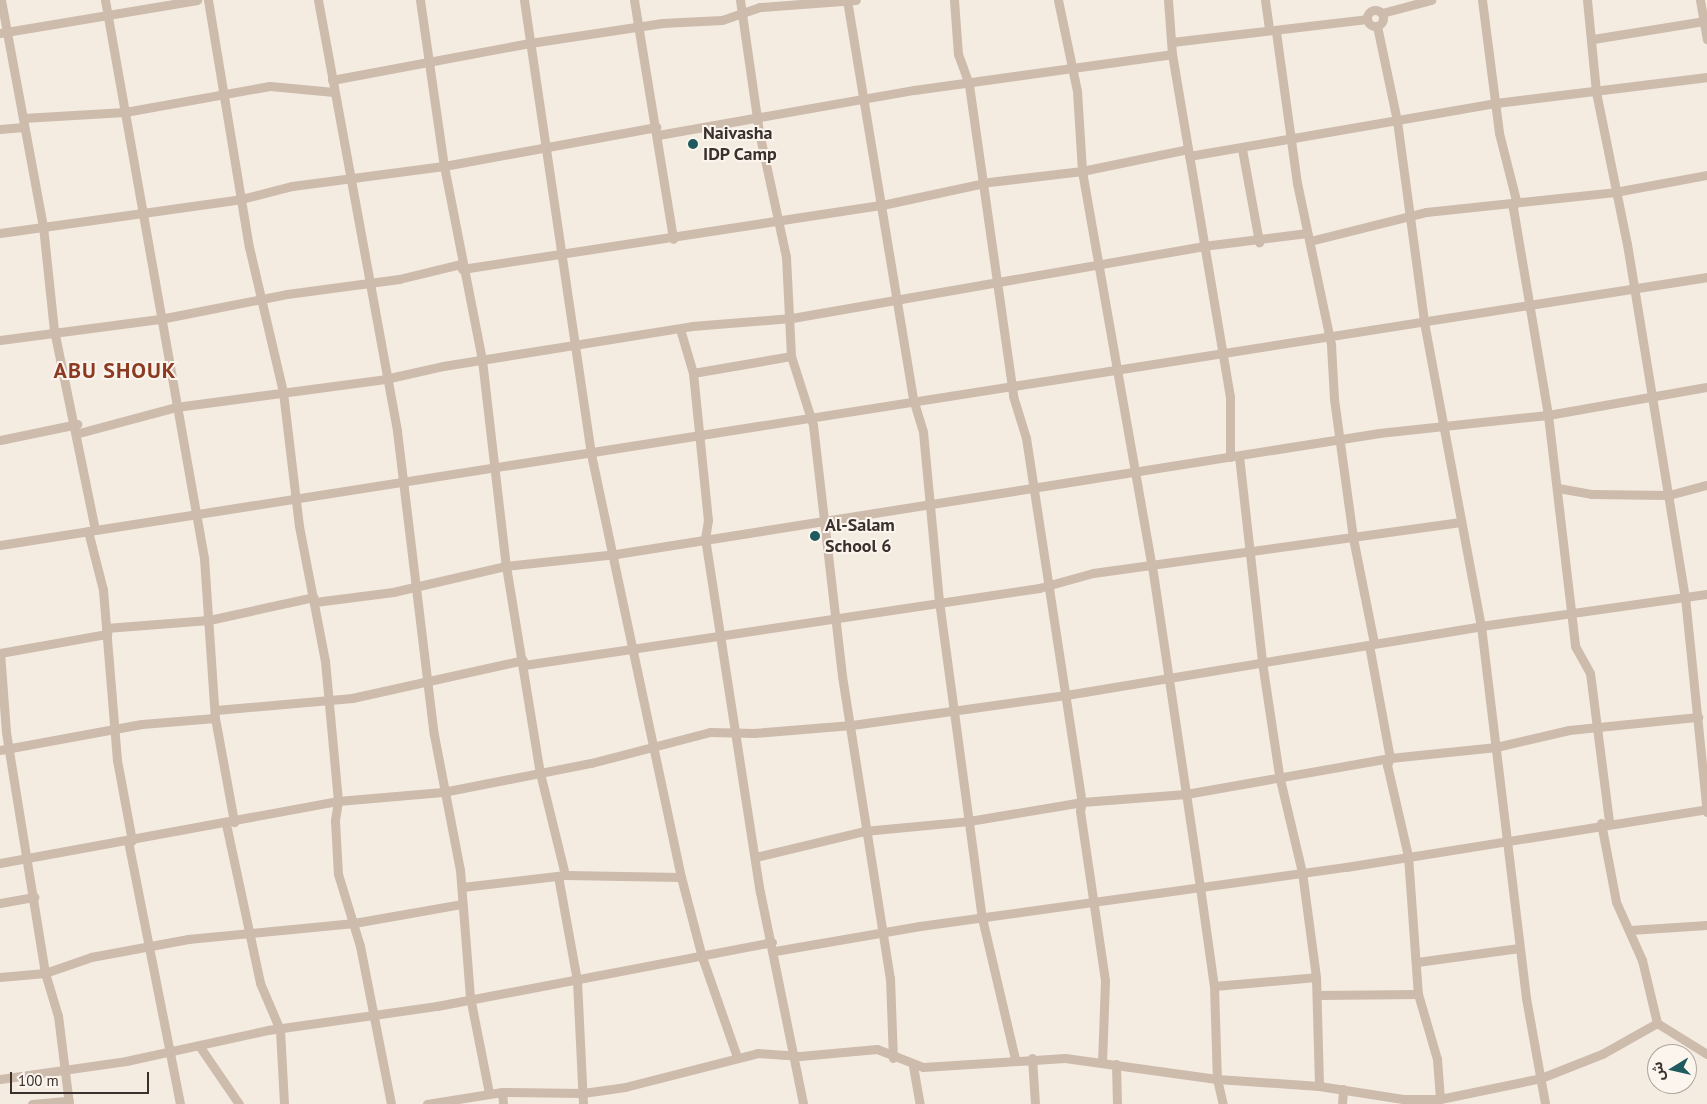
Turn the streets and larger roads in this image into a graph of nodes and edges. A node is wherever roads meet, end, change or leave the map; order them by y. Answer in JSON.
{"nodes":[{"id":1,"x":1,"y":0,"type":"edge"},
{"id":2,"x":105,"y":0,"type":"edge"},
{"id":3,"x":197,"y":0,"type":"edge"},
{"id":4,"x":208,"y":0,"type":"edge"},
{"id":5,"x":318,"y":0,"type":"edge"},
{"id":6,"x":420,"y":0,"type":"edge"},
{"id":7,"x":524,"y":0,"type":"edge"},
{"id":8,"x":634,"y":0,"type":"edge"},
{"id":9,"x":740,"y":0,"type":"edge"},
{"id":10,"x":954,"y":0,"type":"edge"},
{"id":11,"x":1058,"y":0,"type":"edge"},
{"id":12,"x":1168,"y":0,"type":"edge"},
{"id":13,"x":1265,"y":0,"type":"edge"},
{"id":14,"x":1378,"y":0,"type":"edge"},
{"id":15,"x":1430,"y":0,"type":"edge"},
{"id":16,"x":1482,"y":0,"type":"edge"},
{"id":17,"x":1587,"y":0,"type":"edge"},
{"id":18,"x":850,"y":1,"type":"edge"},
{"id":19,"x":1703,"y":5,"type":"edge"},
{"id":20,"x":1379,"y":11,"type":"junction"},
{"id":21,"x":106,"y":13,"type":"junction"},
{"id":22,"x":740,"y":16,"type":"junction"},
{"id":23,"x":1367,"y":19,"type":"junction"},
{"id":24,"x":1704,"y":21,"type":"junction"},
{"id":25,"x":1377,"y":26,"type":"junction"},
{"id":26,"x":638,"y":27,"type":"junction"},
{"id":27,"x":1272,"y":31,"type":"junction"},
{"id":28,"x":3,"y":32,"type":"edge"},
{"id":29,"x":1593,"y":39,"type":"junction"},
{"id":30,"x":1707,"y":39,"type":"edge"},
{"id":31,"x":1172,"y":42,"type":"junction"},
{"id":32,"x":530,"y":43,"type":"junction"},
{"id":33,"x":1172,"y":54,"type":"junction"},
{"id":34,"x":428,"y":62,"type":"junction"},
{"id":35,"x":1071,"y":72,"type":"junction"},
{"id":36,"x":1707,"y":77,"type":"edge"},
{"id":37,"x":332,"y":80,"type":"junction"},
{"id":38,"x":969,"y":85,"type":"junction"},
{"id":39,"x":334,"y":92,"type":"junction"},
{"id":40,"x":1596,"y":92,"type":"junction"},
{"id":41,"x":223,"y":94,"type":"junction"},
{"id":42,"x":863,"y":98,"type":"junction"},
{"id":43,"x":1496,"y":103,"type":"junction"},
{"id":44,"x":125,"y":112,"type":"junction"},
{"id":45,"x":759,"y":116,"type":"junction"},
{"id":46,"x":1397,"y":121,"type":"junction"},
{"id":47,"x":22,"y":123,"type":"junction"},
{"id":48,"x":0,"y":129,"type":"edge"},
{"id":49,"x":657,"y":131,"type":"junction"},
{"id":50,"x":1290,"y":140,"type":"junction"},
{"id":51,"x":546,"y":149,"type":"junction"},
{"id":52,"x":1242,"y":149,"type":"junction"},
{"id":53,"x":1189,"y":153,"type":"junction"},
{"id":54,"x":444,"y":166,"type":"junction"},
{"id":55,"x":1082,"y":171,"type":"junction"},
{"id":56,"x":1707,"y":175,"type":"edge"},
{"id":57,"x":348,"y":180,"type":"junction"},
{"id":58,"x":982,"y":184,"type":"junction"},
{"id":59,"x":1615,"y":192,"type":"junction"},
{"id":60,"x":241,"y":200,"type":"junction"},
{"id":61,"x":1516,"y":200,"type":"junction"},
{"id":62,"x":882,"y":206,"type":"junction"},
{"id":63,"x":143,"y":213,"type":"junction"},
{"id":64,"x":1407,"y":216,"type":"junction"},
{"id":65,"x":780,"y":219,"type":"junction"},
{"id":66,"x":43,"y":226,"type":"junction"},
{"id":67,"x":0,"y":234,"type":"edge"},
{"id":68,"x":1308,"y":237,"type":"junction"},
{"id":69,"x":673,"y":239,"type":"junction"},
{"id":70,"x":1259,"y":242,"type":"junction"},
{"id":71,"x":1203,"y":246,"type":"junction"},
{"id":72,"x":560,"y":254,"type":"junction"},
{"id":73,"x":1099,"y":266,"type":"junction"},
{"id":74,"x":461,"y":267,"type":"junction"},
{"id":75,"x":1707,"y":277,"type":"edge"},
{"id":76,"x":999,"y":283,"type":"junction"},
{"id":77,"x":369,"y":284,"type":"junction"},
{"id":78,"x":1633,"y":289,"type":"junction"},
{"id":79,"x":260,"y":299,"type":"junction"},
{"id":80,"x":897,"y":299,"type":"junction"},
{"id":81,"x":1528,"y":303,"type":"junction"},
{"id":82,"x":792,"y":318,"type":"junction"},
{"id":83,"x":160,"y":319,"type":"junction"},
{"id":84,"x":1424,"y":322,"type":"junction"},
{"id":85,"x":680,"y":329,"type":"junction"},
{"id":86,"x":54,"y":330,"type":"junction"},
{"id":87,"x":1329,"y":339,"type":"junction"},
{"id":88,"x":0,"y":340,"type":"edge"},
{"id":89,"x":578,"y":348,"type":"junction"},
{"id":90,"x":1220,"y":351,"type":"junction"},
{"id":91,"x":791,"y":356,"type":"junction"},
{"id":92,"x":482,"y":360,"type":"junction"},
{"id":93,"x":1117,"y":369,"type":"junction"},
{"id":94,"x":693,"y":373,"type":"junction"},
{"id":95,"x":385,"y":380,"type":"junction"},
{"id":96,"x":1015,"y":384,"type":"junction"},
{"id":97,"x":1707,"y":387,"type":"edge"},
{"id":98,"x":283,"y":392,"type":"junction"},
{"id":99,"x":1652,"y":397,"type":"junction"},
{"id":100,"x":913,"y":399,"type":"junction"},
{"id":101,"x":176,"y":407,"type":"junction"},
{"id":102,"x":806,"y":415,"type":"junction"},
{"id":103,"x":1548,"y":415,"type":"junction"},
{"id":104,"x":1443,"y":427,"type":"junction"},
{"id":105,"x":78,"y":429,"type":"junction"},
{"id":106,"x":697,"y":434,"type":"junction"},
{"id":107,"x":0,"y":440,"type":"edge"},
{"id":108,"x":1339,"y":440,"type":"junction"},
{"id":109,"x":591,"y":454,"type":"junction"},
{"id":110,"x":1234,"y":456,"type":"junction"},
{"id":111,"x":494,"y":468,"type":"junction"},
{"id":112,"x":1135,"y":474,"type":"junction"},
{"id":113,"x":404,"y":481,"type":"junction"},
{"id":114,"x":1707,"y":485,"type":"edge"},
{"id":115,"x":1558,"y":488,"type":"junction"},
{"id":116,"x":1031,"y":489,"type":"junction"},
{"id":117,"x":1669,"y":495,"type":"junction"},
{"id":118,"x":297,"y":498,"type":"junction"},
{"id":119,"x":932,"y":502,"type":"junction"},
{"id":120,"x":196,"y":514,"type":"junction"},
{"id":121,"x":825,"y":522,"type":"junction"},
{"id":122,"x":1460,"y":522,"type":"junction"},
{"id":123,"x":92,"y":531,"type":"junction"},
{"id":124,"x":705,"y":538,"type":"junction"},
{"id":125,"x":1352,"y":538,"type":"junction"},
{"id":126,"x":0,"y":546,"type":"edge"},
{"id":127,"x":1250,"y":550,"type":"junction"},
{"id":128,"x":616,"y":554,"type":"junction"},
{"id":129,"x":506,"y":566,"type":"junction"},
{"id":130,"x":1152,"y":566,"type":"junction"},
{"id":131,"x":1048,"y":583,"type":"junction"},
{"id":132,"x":416,"y":587,"type":"junction"},
{"id":133,"x":1707,"y":594,"type":"edge"},
{"id":134,"x":1685,"y":597,"type":"junction"},
{"id":135,"x":314,"y":599,"type":"junction"},
{"id":136,"x":939,"y":601,"type":"junction"},
{"id":137,"x":1572,"y":613,"type":"junction"},
{"id":138,"x":209,"y":620,"type":"junction"},
{"id":139,"x":834,"y":620,"type":"junction"},
{"id":140,"x":1481,"y":626,"type":"junction"},
{"id":141,"x":106,"y":631,"type":"junction"},
{"id":142,"x":720,"y":632,"type":"junction"},
{"id":143,"x":1372,"y":644,"type":"junction"},
{"id":144,"x":632,"y":647,"type":"junction"},
{"id":145,"x":523,"y":662,"type":"junction"},
{"id":146,"x":1262,"y":662,"type":"junction"},
{"id":147,"x":1168,"y":678,"type":"junction"},
{"id":148,"x":427,"y":682,"type":"junction"},
{"id":149,"x":1066,"y":696,"type":"junction"},
{"id":150,"x":328,"y":699,"type":"junction"},
{"id":151,"x":953,"y":709,"type":"junction"},
{"id":152,"x":1702,"y":712,"type":"edge"},
{"id":153,"x":215,"y":714,"type":"junction"},
{"id":154,"x":852,"y":725,"type":"junction"},
{"id":155,"x":1598,"y":727,"type":"junction"},
{"id":156,"x":116,"y":729,"type":"junction"},
{"id":157,"x":737,"y":732,"type":"junction"},
{"id":158,"x":654,"y":746,"type":"junction"},
{"id":159,"x":1496,"y":747,"type":"junction"},
{"id":160,"x":10,"y":749,"type":"junction"},
{"id":161,"x":0,"y":750,"type":"edge"},
{"id":162,"x":1390,"y":758,"type":"junction"},
{"id":163,"x":540,"y":773,"type":"junction"},
{"id":164,"x":1279,"y":775,"type":"junction"},
{"id":165,"x":444,"y":792,"type":"junction"},
{"id":166,"x":1186,"y":794,"type":"junction"},
{"id":167,"x":338,"y":801,"type":"junction"},
{"id":168,"x":1082,"y":802,"type":"junction"},
{"id":169,"x":1707,"y":810,"type":"edge"},
{"id":170,"x":969,"y":821,"type":"junction"},
{"id":171,"x":230,"y":823,"type":"junction"},
{"id":172,"x":1605,"y":823,"type":"junction"},
{"id":173,"x":864,"y":831,"type":"junction"},
{"id":174,"x":130,"y":841,"type":"junction"},
{"id":175,"x":1507,"y":841,"type":"junction"},
{"id":176,"x":756,"y":856,"type":"junction"},
{"id":177,"x":1408,"y":856,"type":"junction"},
{"id":178,"x":26,"y":858,"type":"junction"},
{"id":179,"x":0,"y":863,"type":"edge"},
{"id":180,"x":1302,"y":872,"type":"junction"},
{"id":181,"x":562,"y":876,"type":"junction"},
{"id":182,"x":681,"y":877,"type":"junction"},
{"id":183,"x":462,"y":887,"type":"junction"},
{"id":184,"x":1200,"y":887,"type":"junction"},
{"id":185,"x":34,"y":897,"type":"junction"},
{"id":186,"x":1095,"y":902,"type":"junction"},
{"id":187,"x":0,"y":903,"type":"edge"},
{"id":188,"x":462,"y":904,"type":"junction"},
{"id":189,"x":982,"y":918,"type":"junction"},
{"id":190,"x":354,"y":923,"type":"junction"},
{"id":191,"x":1707,"y":925,"type":"edge"},
{"id":192,"x":1630,"y":930,"type":"junction"},
{"id":193,"x":250,"y":933,"type":"junction"},
{"id":194,"x":883,"y":933,"type":"junction"},
{"id":195,"x":773,"y":946,"type":"junction"},
{"id":196,"x":148,"y":947,"type":"junction"},
{"id":197,"x":1519,"y":948,"type":"junction"},
{"id":198,"x":702,"y":957,"type":"junction"},
{"id":199,"x":1417,"y":962,"type":"junction"},
{"id":200,"x":45,"y":973,"type":"junction"},
{"id":201,"x":0,"y":977,"type":"edge"},
{"id":202,"x":1316,"y":977,"type":"junction"},
{"id":203,"x":577,"y":981,"type":"junction"},
{"id":204,"x":1214,"y":986,"type":"junction"},
{"id":205,"x":1418,"y":994,"type":"junction"},
{"id":206,"x":1317,"y":995,"type":"junction"},
{"id":207,"x":470,"y":998,"type":"junction"},
{"id":208,"x":371,"y":1014,"type":"junction"},
{"id":209,"x":1658,"y":1024,"type":"junction"},
{"id":210,"x":280,"y":1030,"type":"junction"},
{"id":211,"x":200,"y":1047,"type":"junction"},
{"id":212,"x":171,"y":1049,"type":"junction"},
{"id":213,"x":1707,"y":1054,"type":"edge"},
{"id":214,"x":793,"y":1056,"type":"junction"},
{"id":215,"x":737,"y":1057,"type":"junction"},
{"id":216,"x":893,"y":1058,"type":"junction"},
{"id":217,"x":1032,"y":1058,"type":"junction"},
{"id":218,"x":1015,"y":1059,"type":"junction"},
{"id":219,"x":1102,"y":1061,"type":"junction"},
{"id":220,"x":1116,"y":1064,"type":"junction"},
{"id":221,"x":913,"y":1066,"type":"junction"},
{"id":222,"x":66,"y":1068,"type":"junction"},
{"id":223,"x":0,"y":1078,"type":"edge"},
{"id":224,"x":1541,"y":1078,"type":"junction"},
{"id":225,"x":1217,"y":1079,"type":"junction"},
{"id":226,"x":1319,"y":1086,"type":"junction"},
{"id":227,"x":1343,"y":1089,"type":"junction"},
{"id":228,"x":502,"y":1092,"type":"junction"},
{"id":229,"x":489,"y":1093,"type":"junction"},
{"id":230,"x":583,"y":1093,"type":"junction"},
{"id":231,"x":1445,"y":1100,"type":"edge"},
{"id":232,"x":1402,"y":1102,"type":"edge"},
{"id":233,"x":69,"y":1103,"type":"edge"},
{"id":234,"x":32,"y":1104,"type":"edge"},
{"id":235,"x":180,"y":1104,"type":"edge"},
{"id":236,"x":239,"y":1104,"type":"edge"},
{"id":237,"x":284,"y":1104,"type":"edge"},
{"id":238,"x":391,"y":1104,"type":"edge"},
{"id":239,"x":428,"y":1104,"type":"edge"},
{"id":240,"x":503,"y":1104,"type":"edge"},
{"id":241,"x":583,"y":1104,"type":"edge"},
{"id":242,"x":803,"y":1104,"type":"edge"},
{"id":243,"x":920,"y":1104,"type":"edge"},
{"id":244,"x":1035,"y":1104,"type":"edge"},
{"id":245,"x":1117,"y":1104,"type":"edge"},
{"id":246,"x":1223,"y":1104,"type":"edge"},
{"id":247,"x":1342,"y":1104,"type":"edge"},
{"id":248,"x":1545,"y":1104,"type":"edge"}],
"edges":[{"from":1,"to":28,"type":"street"},
{"from":2,"to":21,"type":"street"},
{"from":3,"to":21,"type":"street"},
{"from":4,"to":41,"type":"street"},
{"from":5,"to":37,"type":"street"},
{"from":6,"to":34,"type":"street"},
{"from":7,"to":32,"type":"street"},
{"from":8,"to":26,"type":"street"},
{"from":9,"to":22,"type":"street"},
{"from":10,"to":38,"type":"street"},
{"from":11,"to":35,"type":"street"},
{"from":12,"to":31,"type":"street"},
{"from":13,"to":27,"type":"street"},
{"from":14,"to":20,"type":"street"},
{"from":15,"to":20,"type":"street"},
{"from":16,"to":43,"type":"street"},
{"from":17,"to":29,"type":"street"},
{"from":18,"to":22,"type":"street"},
{"from":18,"to":42,"type":"street"},
{"from":19,"to":24,"type":"street"},
{"from":20,"to":23,"type":"street"},
{"from":20,"to":25,"type":"street"},
{"from":21,"to":28,"type":"street"},
{"from":21,"to":44,"type":"street"},
{"from":22,"to":26,"type":"street"},
{"from":22,"to":45,"type":"street"},
{"from":23,"to":25,"type":"street"},
{"from":23,"to":27,"type":"street"},
{"from":24,"to":29,"type":"street"},
{"from":24,"to":30,"type":"street"},
{"from":25,"to":46,"type":"street"},
{"from":26,"to":32,"type":"street"},
{"from":26,"to":49,"type":"street"},
{"from":27,"to":31,"type":"street"},
{"from":27,"to":50,"type":"street"},
{"from":28,"to":47,"type":"street"},
{"from":29,"to":40,"type":"street"},
{"from":31,"to":33,"type":"street"},
{"from":32,"to":34,"type":"street"},
{"from":32,"to":51,"type":"street"},
{"from":33,"to":35,"type":"street"},
{"from":33,"to":53,"type":"street"},
{"from":34,"to":37,"type":"street"},
{"from":34,"to":54,"type":"street"},
{"from":35,"to":38,"type":"street"},
{"from":35,"to":55,"type":"street"},
{"from":36,"to":40,"type":"street"},
{"from":37,"to":39,"type":"street"},
{"from":38,"to":42,"type":"street"},
{"from":38,"to":58,"type":"street"},
{"from":39,"to":41,"type":"street"},
{"from":39,"to":57,"type":"street"},
{"from":40,"to":43,"type":"street"},
{"from":40,"to":59,"type":"street"},
{"from":41,"to":44,"type":"street"},
{"from":41,"to":60,"type":"street"},
{"from":42,"to":45,"type":"street"},
{"from":42,"to":62,"type":"street"},
{"from":43,"to":46,"type":"street"},
{"from":43,"to":61,"type":"street"},
{"from":44,"to":47,"type":"street"},
{"from":44,"to":63,"type":"street"},
{"from":45,"to":49,"type":"street"},
{"from":45,"to":65,"type":"street"},
{"from":46,"to":50,"type":"street"},
{"from":46,"to":64,"type":"street"},
{"from":47,"to":48,"type":"street"},
{"from":47,"to":66,"type":"street"},
{"from":49,"to":51,"type":"street"},
{"from":49,"to":69,"type":"street"},
{"from":50,"to":52,"type":"street"},
{"from":50,"to":68,"type":"street"},
{"from":51,"to":54,"type":"street"},
{"from":51,"to":72,"type":"street"},
{"from":52,"to":53,"type":"street"},
{"from":52,"to":70,"type":"street"},
{"from":53,"to":55,"type":"street"},
{"from":53,"to":71,"type":"street"},
{"from":54,"to":57,"type":"street"},
{"from":54,"to":74,"type":"street"},
{"from":55,"to":58,"type":"street"},
{"from":55,"to":73,"type":"street"},
{"from":56,"to":59,"type":"street"},
{"from":57,"to":60,"type":"street"},
{"from":57,"to":77,"type":"street"},
{"from":58,"to":62,"type":"street"},
{"from":58,"to":76,"type":"street"},
{"from":59,"to":61,"type":"street"},
{"from":59,"to":78,"type":"street"},
{"from":60,"to":63,"type":"street"},
{"from":60,"to":79,"type":"street"},
{"from":61,"to":64,"type":"street"},
{"from":61,"to":81,"type":"street"},
{"from":62,"to":65,"type":"street"},
{"from":62,"to":80,"type":"street"},
{"from":63,"to":66,"type":"street"},
{"from":63,"to":83,"type":"street"},
{"from":64,"to":68,"type":"street"},
{"from":64,"to":84,"type":"street"},
{"from":65,"to":69,"type":"street"},
{"from":65,"to":82,"type":"street"},
{"from":66,"to":67,"type":"street"},
{"from":66,"to":86,"type":"street"},
{"from":68,"to":70,"type":"street"},
{"from":68,"to":87,"type":"street"},
{"from":69,"to":72,"type":"street"},
{"from":70,"to":71,"type":"street"},
{"from":71,"to":73,"type":"street"},
{"from":71,"to":90,"type":"street"},
{"from":72,"to":74,"type":"street"},
{"from":72,"to":89,"type":"street"},
{"from":73,"to":76,"type":"street"},
{"from":73,"to":93,"type":"street"},
{"from":74,"to":77,"type":"street"},
{"from":74,"to":92,"type":"street"},
{"from":75,"to":78,"type":"street"},
{"from":76,"to":80,"type":"street"},
{"from":76,"to":96,"type":"street"},
{"from":77,"to":79,"type":"street"},
{"from":77,"to":95,"type":"street"},
{"from":78,"to":81,"type":"street"},
{"from":78,"to":99,"type":"street"},
{"from":79,"to":83,"type":"street"},
{"from":79,"to":98,"type":"street"},
{"from":80,"to":82,"type":"street"},
{"from":80,"to":100,"type":"street"},
{"from":81,"to":84,"type":"street"},
{"from":81,"to":103,"type":"street"},
{"from":82,"to":85,"type":"street"},
{"from":82,"to":91,"type":"street"},
{"from":83,"to":86,"type":"street"},
{"from":83,"to":101,"type":"street"},
{"from":84,"to":87,"type":"street"},
{"from":84,"to":104,"type":"street"},
{"from":85,"to":89,"type":"street"},
{"from":85,"to":94,"type":"street"},
{"from":86,"to":88,"type":"street"},
{"from":86,"to":105,"type":"street"},
{"from":87,"to":90,"type":"street"},
{"from":87,"to":108,"type":"street"},
{"from":89,"to":92,"type":"street"},
{"from":89,"to":109,"type":"street"},
{"from":90,"to":93,"type":"street"},
{"from":90,"to":110,"type":"street"},
{"from":91,"to":94,"type":"street"},
{"from":91,"to":102,"type":"street"},
{"from":92,"to":95,"type":"street"},
{"from":92,"to":111,"type":"street"},
{"from":93,"to":96,"type":"street"},
{"from":93,"to":112,"type":"street"},
{"from":94,"to":106,"type":"street"},
{"from":95,"to":98,"type":"street"},
{"from":95,"to":113,"type":"street"},
{"from":96,"to":100,"type":"street"},
{"from":96,"to":116,"type":"street"},
{"from":97,"to":99,"type":"street"},
{"from":98,"to":101,"type":"street"},
{"from":98,"to":118,"type":"street"},
{"from":99,"to":103,"type":"street"},
{"from":99,"to":117,"type":"street"},
{"from":100,"to":102,"type":"street"},
{"from":100,"to":119,"type":"street"},
{"from":101,"to":105,"type":"street"},
{"from":101,"to":120,"type":"street"},
{"from":102,"to":106,"type":"street"},
{"from":102,"to":121,"type":"street"},
{"from":103,"to":104,"type":"street"},
{"from":103,"to":115,"type":"street"},
{"from":104,"to":108,"type":"street"},
{"from":104,"to":122,"type":"street"},
{"from":105,"to":107,"type":"street"},
{"from":105,"to":123,"type":"street"},
{"from":106,"to":109,"type":"street"},
{"from":106,"to":124,"type":"street"},
{"from":108,"to":110,"type":"street"},
{"from":108,"to":125,"type":"street"},
{"from":109,"to":111,"type":"street"},
{"from":109,"to":128,"type":"street"},
{"from":110,"to":112,"type":"street"},
{"from":110,"to":127,"type":"street"},
{"from":111,"to":113,"type":"street"},
{"from":111,"to":129,"type":"street"},
{"from":112,"to":116,"type":"street"},
{"from":112,"to":130,"type":"street"},
{"from":113,"to":118,"type":"street"},
{"from":113,"to":132,"type":"street"},
{"from":114,"to":117,"type":"street"},
{"from":115,"to":117,"type":"street"},
{"from":115,"to":137,"type":"street"},
{"from":116,"to":119,"type":"street"},
{"from":116,"to":131,"type":"street"},
{"from":117,"to":134,"type":"street"},
{"from":118,"to":120,"type":"street"},
{"from":118,"to":135,"type":"street"},
{"from":119,"to":121,"type":"street"},
{"from":119,"to":136,"type":"street"},
{"from":120,"to":123,"type":"street"},
{"from":120,"to":138,"type":"street"},
{"from":121,"to":124,"type":"street"},
{"from":121,"to":139,"type":"street"},
{"from":122,"to":125,"type":"street"},
{"from":122,"to":140,"type":"street"},
{"from":123,"to":126,"type":"street"},
{"from":123,"to":141,"type":"street"},
{"from":124,"to":128,"type":"street"},
{"from":124,"to":142,"type":"street"},
{"from":125,"to":127,"type":"street"},
{"from":125,"to":143,"type":"street"},
{"from":127,"to":130,"type":"street"},
{"from":127,"to":146,"type":"street"},
{"from":128,"to":129,"type":"street"},
{"from":128,"to":144,"type":"street"},
{"from":129,"to":132,"type":"street"},
{"from":129,"to":145,"type":"street"},
{"from":130,"to":131,"type":"street"},
{"from":130,"to":147,"type":"street"},
{"from":131,"to":136,"type":"street"},
{"from":131,"to":149,"type":"street"},
{"from":132,"to":135,"type":"street"},
{"from":132,"to":148,"type":"street"},
{"from":133,"to":134,"type":"street"},
{"from":134,"to":137,"type":"street"},
{"from":134,"to":152,"type":"street"},
{"from":135,"to":138,"type":"street"},
{"from":135,"to":150,"type":"street"},
{"from":136,"to":139,"type":"street"},
{"from":136,"to":151,"type":"street"},
{"from":137,"to":140,"type":"street"},
{"from":137,"to":155,"type":"street"},
{"from":138,"to":141,"type":"street"},
{"from":138,"to":153,"type":"street"},
{"from":139,"to":142,"type":"street"},
{"from":139,"to":154,"type":"street"},
{"from":140,"to":143,"type":"street"},
{"from":140,"to":159,"type":"street"},
{"from":141,"to":156,"type":"street"},
{"from":141,"to":160,"type":"street"},
{"from":142,"to":144,"type":"street"},
{"from":142,"to":157,"type":"street"},
{"from":143,"to":146,"type":"street"},
{"from":143,"to":162,"type":"street"},
{"from":144,"to":145,"type":"street"},
{"from":144,"to":158,"type":"street"},
{"from":145,"to":148,"type":"street"},
{"from":145,"to":163,"type":"street"},
{"from":146,"to":147,"type":"street"},
{"from":146,"to":164,"type":"street"},
{"from":147,"to":149,"type":"street"},
{"from":147,"to":166,"type":"street"},
{"from":148,"to":150,"type":"street"},
{"from":148,"to":165,"type":"street"},
{"from":149,"to":151,"type":"street"},
{"from":149,"to":168,"type":"street"},
{"from":150,"to":153,"type":"street"},
{"from":150,"to":167,"type":"street"},
{"from":151,"to":154,"type":"street"},
{"from":151,"to":170,"type":"street"},
{"from":152,"to":155,"type":"street"},
{"from":152,"to":169,"type":"street"},
{"from":153,"to":156,"type":"street"},
{"from":153,"to":171,"type":"street"},
{"from":154,"to":157,"type":"street"},
{"from":154,"to":173,"type":"street"},
{"from":155,"to":159,"type":"street"},
{"from":155,"to":172,"type":"street"},
{"from":156,"to":160,"type":"street"},
{"from":156,"to":174,"type":"street"},
{"from":157,"to":158,"type":"street"},
{"from":157,"to":176,"type":"street"},
{"from":158,"to":163,"type":"street"},
{"from":158,"to":182,"type":"street"},
{"from":159,"to":162,"type":"street"},
{"from":159,"to":175,"type":"street"},
{"from":160,"to":161,"type":"street"},
{"from":160,"to":178,"type":"street"},
{"from":162,"to":164,"type":"street"},
{"from":162,"to":177,"type":"street"},
{"from":163,"to":165,"type":"street"},
{"from":163,"to":181,"type":"street"},
{"from":164,"to":166,"type":"street"},
{"from":164,"to":180,"type":"street"},
{"from":165,"to":167,"type":"street"},
{"from":165,"to":183,"type":"street"},
{"from":166,"to":168,"type":"street"},
{"from":166,"to":184,"type":"street"},
{"from":167,"to":171,"type":"street"},
{"from":167,"to":190,"type":"street"},
{"from":168,"to":170,"type":"street"},
{"from":168,"to":186,"type":"street"},
{"from":169,"to":172,"type":"street"},
{"from":170,"to":173,"type":"street"},
{"from":170,"to":189,"type":"street"},
{"from":171,"to":174,"type":"street"},
{"from":171,"to":193,"type":"street"},
{"from":172,"to":175,"type":"street"},
{"from":172,"to":192,"type":"street"},
{"from":173,"to":176,"type":"street"},
{"from":173,"to":194,"type":"street"},
{"from":174,"to":178,"type":"street"},
{"from":174,"to":196,"type":"street"},
{"from":175,"to":177,"type":"street"},
{"from":175,"to":197,"type":"street"},
{"from":176,"to":195,"type":"street"},
{"from":177,"to":180,"type":"street"},
{"from":177,"to":199,"type":"street"},
{"from":178,"to":179,"type":"street"},
{"from":178,"to":185,"type":"street"},
{"from":180,"to":184,"type":"street"},
{"from":180,"to":202,"type":"street"},
{"from":181,"to":182,"type":"street"},
{"from":181,"to":183,"type":"street"},
{"from":181,"to":203,"type":"street"},
{"from":182,"to":198,"type":"street"},
{"from":183,"to":188,"type":"street"},
{"from":184,"to":186,"type":"street"},
{"from":184,"to":204,"type":"street"},
{"from":185,"to":187,"type":"street"},
{"from":185,"to":200,"type":"street"},
{"from":186,"to":189,"type":"street"},
{"from":186,"to":219,"type":"street"},
{"from":188,"to":190,"type":"street"},
{"from":188,"to":207,"type":"street"},
{"from":189,"to":194,"type":"street"},
{"from":189,"to":218,"type":"street"},
{"from":190,"to":193,"type":"street"},
{"from":190,"to":208,"type":"street"},
{"from":191,"to":192,"type":"street"},
{"from":192,"to":209,"type":"street"},
{"from":193,"to":196,"type":"street"},
{"from":193,"to":210,"type":"street"},
{"from":194,"to":195,"type":"street"},
{"from":194,"to":216,"type":"street"},
{"from":195,"to":198,"type":"street"},
{"from":195,"to":214,"type":"street"},
{"from":196,"to":200,"type":"street"},
{"from":196,"to":212,"type":"street"},
{"from":197,"to":199,"type":"street"},
{"from":197,"to":224,"type":"street"},
{"from":198,"to":203,"type":"street"},
{"from":198,"to":215,"type":"street"},
{"from":199,"to":205,"type":"street"},
{"from":200,"to":201,"type":"street"},
{"from":200,"to":222,"type":"street"},
{"from":202,"to":204,"type":"street"},
{"from":202,"to":206,"type":"street"},
{"from":203,"to":207,"type":"street"},
{"from":203,"to":230,"type":"street"},
{"from":204,"to":225,"type":"street"},
{"from":205,"to":206,"type":"street"},
{"from":205,"to":231,"type":"street"},
{"from":206,"to":226,"type":"street"},
{"from":207,"to":208,"type":"street"},
{"from":207,"to":229,"type":"street"},
{"from":208,"to":210,"type":"street"},
{"from":208,"to":238,"type":"street"},
{"from":209,"to":213,"type":"street"},
{"from":209,"to":224,"type":"street"},
{"from":210,"to":211,"type":"street"},
{"from":210,"to":237,"type":"street"},
{"from":211,"to":212,"type":"street"},
{"from":211,"to":236,"type":"street"},
{"from":212,"to":222,"type":"street"},
{"from":212,"to":235,"type":"street"},
{"from":214,"to":215,"type":"street"},
{"from":214,"to":216,"type":"street"},
{"from":214,"to":242,"type":"street"},
{"from":215,"to":230,"type":"street"},
{"from":216,"to":221,"type":"street"},
{"from":217,"to":218,"type":"street"},
{"from":217,"to":219,"type":"street"},
{"from":217,"to":244,"type":"street"},
{"from":218,"to":221,"type":"street"},
{"from":219,"to":220,"type":"street"},
{"from":220,"to":225,"type":"street"},
{"from":220,"to":245,"type":"street"},
{"from":221,"to":243,"type":"street"},
{"from":222,"to":223,"type":"street"},
{"from":222,"to":233,"type":"street"},
{"from":224,"to":231,"type":"street"},
{"from":224,"to":248,"type":"street"},
{"from":225,"to":226,"type":"street"},
{"from":225,"to":246,"type":"street"},
{"from":226,"to":227,"type":"street"},
{"from":227,"to":232,"type":"street"},
{"from":227,"to":247,"type":"street"},
{"from":228,"to":229,"type":"street"},
{"from":228,"to":230,"type":"street"},
{"from":228,"to":240,"type":"street"},
{"from":229,"to":239,"type":"street"},
{"from":230,"to":241,"type":"street"},
{"from":231,"to":232,"type":"street"},
{"from":233,"to":234,"type":"street"}]}
